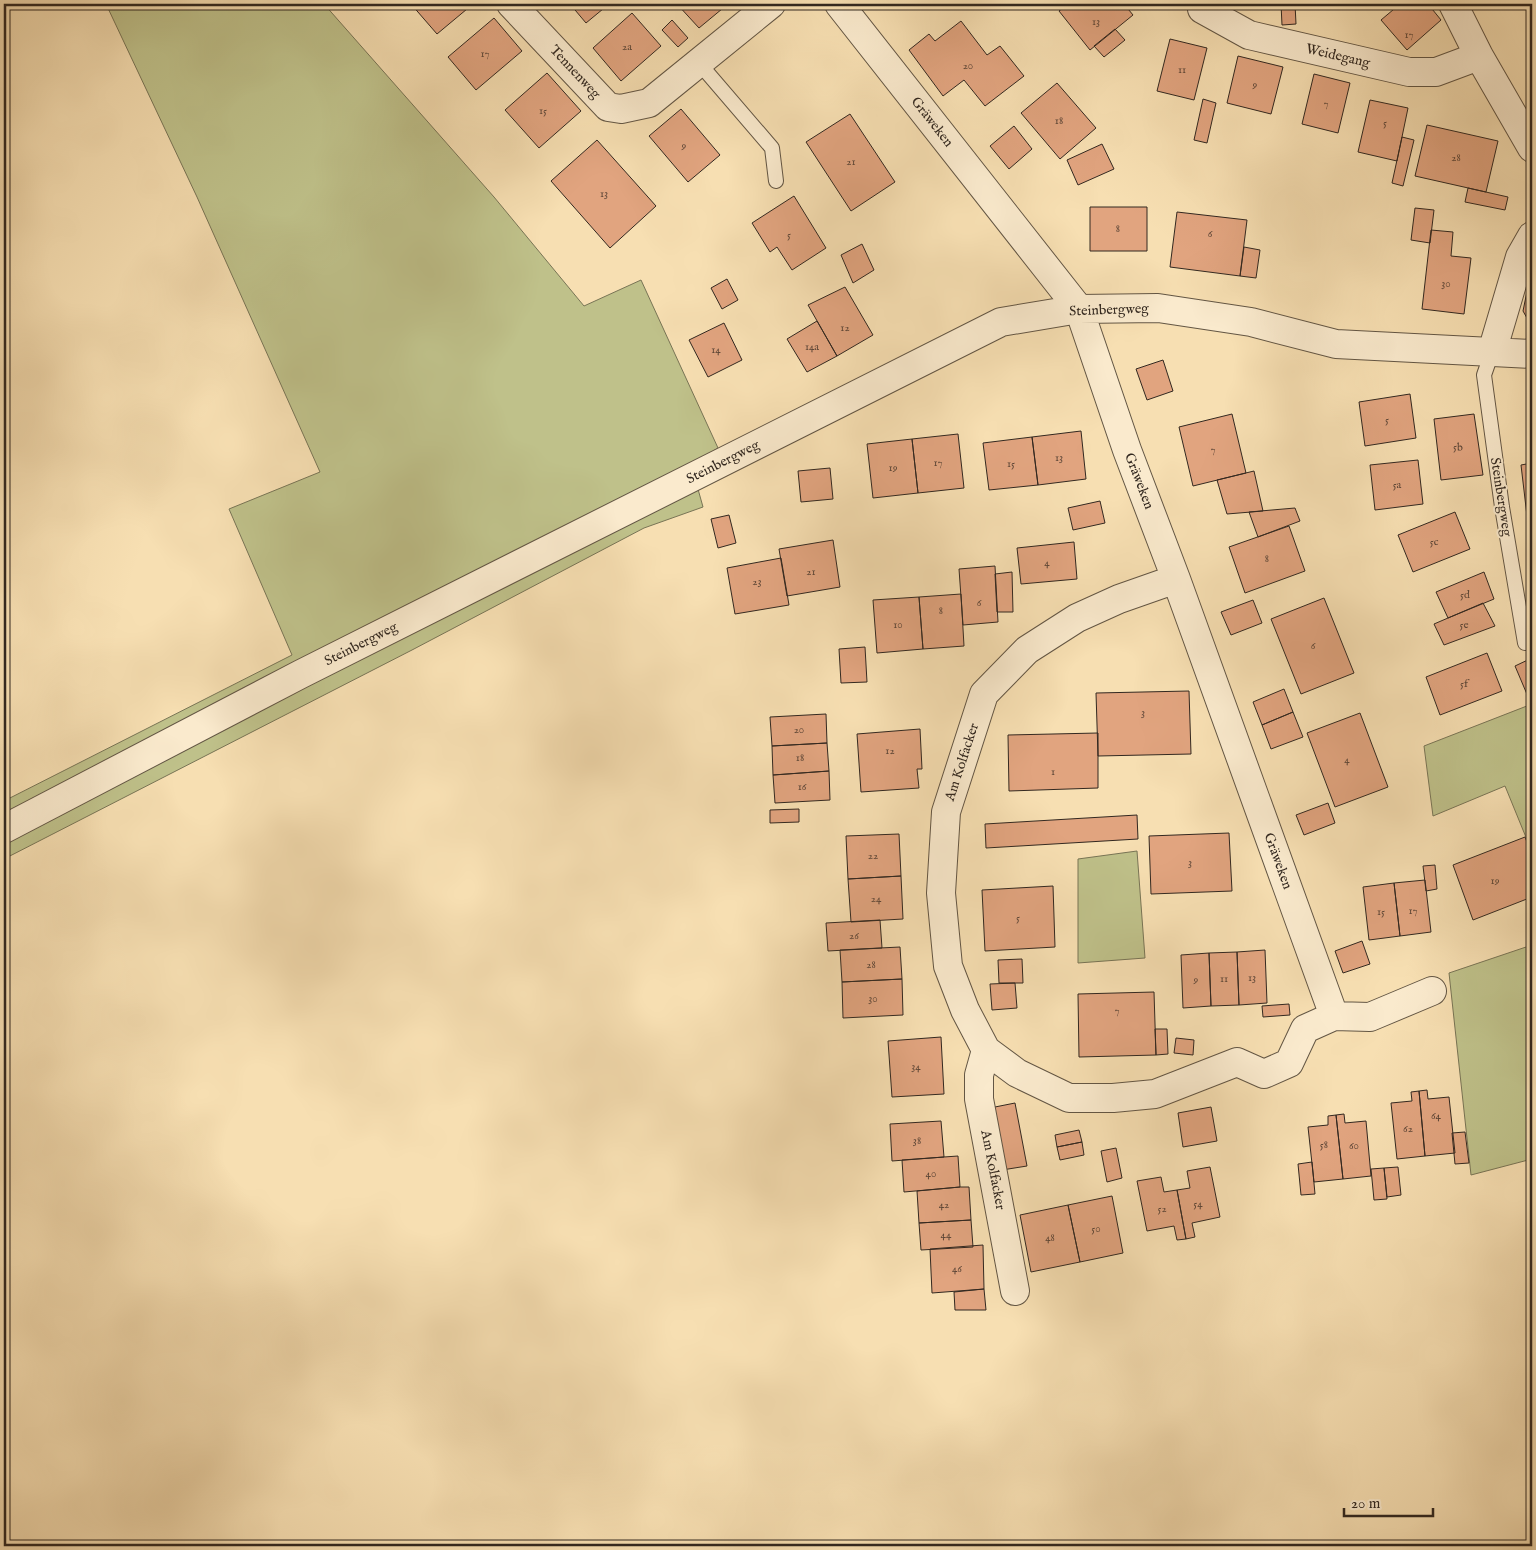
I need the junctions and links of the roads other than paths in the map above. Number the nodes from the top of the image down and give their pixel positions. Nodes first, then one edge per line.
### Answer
1 (511, 4) edge
2 (771, 4) edge
3 (839, 4) edge
4 (1453, 4) edge
5 (1202, 9) dead end
6 (1479, 56) junction
7 (699, 63) junction
8 (1532, 148) edge
9 (776, 181) dead end
10 (1532, 236) edge
11 (1079, 309) junction
12 (1492, 352) junction
13 (1532, 354) edge
14 (1176, 580) junction
15 (1525, 643) dead end
16 (4, 829) edge
17 (1432, 991) dead end
18 (1334, 1016) junction
19 (986, 1050) junction
20 (1015, 1291) dead end

1 - 7 street, Tennenweg
2 - 7 street, Tennenweg
3 - 11 street, Gräweken
4 - 6 street
5 - 6 street, Weidegang
6 - 8 street
7 - 9 lane
10 - 12 street
11 - 12 street, Steinbergweg
11 - 14 street, Gräweken
11 - 16 street, Steinbergweg
12 - 13 street, Steinbergweg
12 - 15 lane, Steinbergweg
14 - 18 street, Gräweken
14 - 19 street, Am Kolfacker
17 - 18 street, Am Kolfacker
18 - 19 street, Am Kolfacker
19 - 20 street, Am Kolfacker

